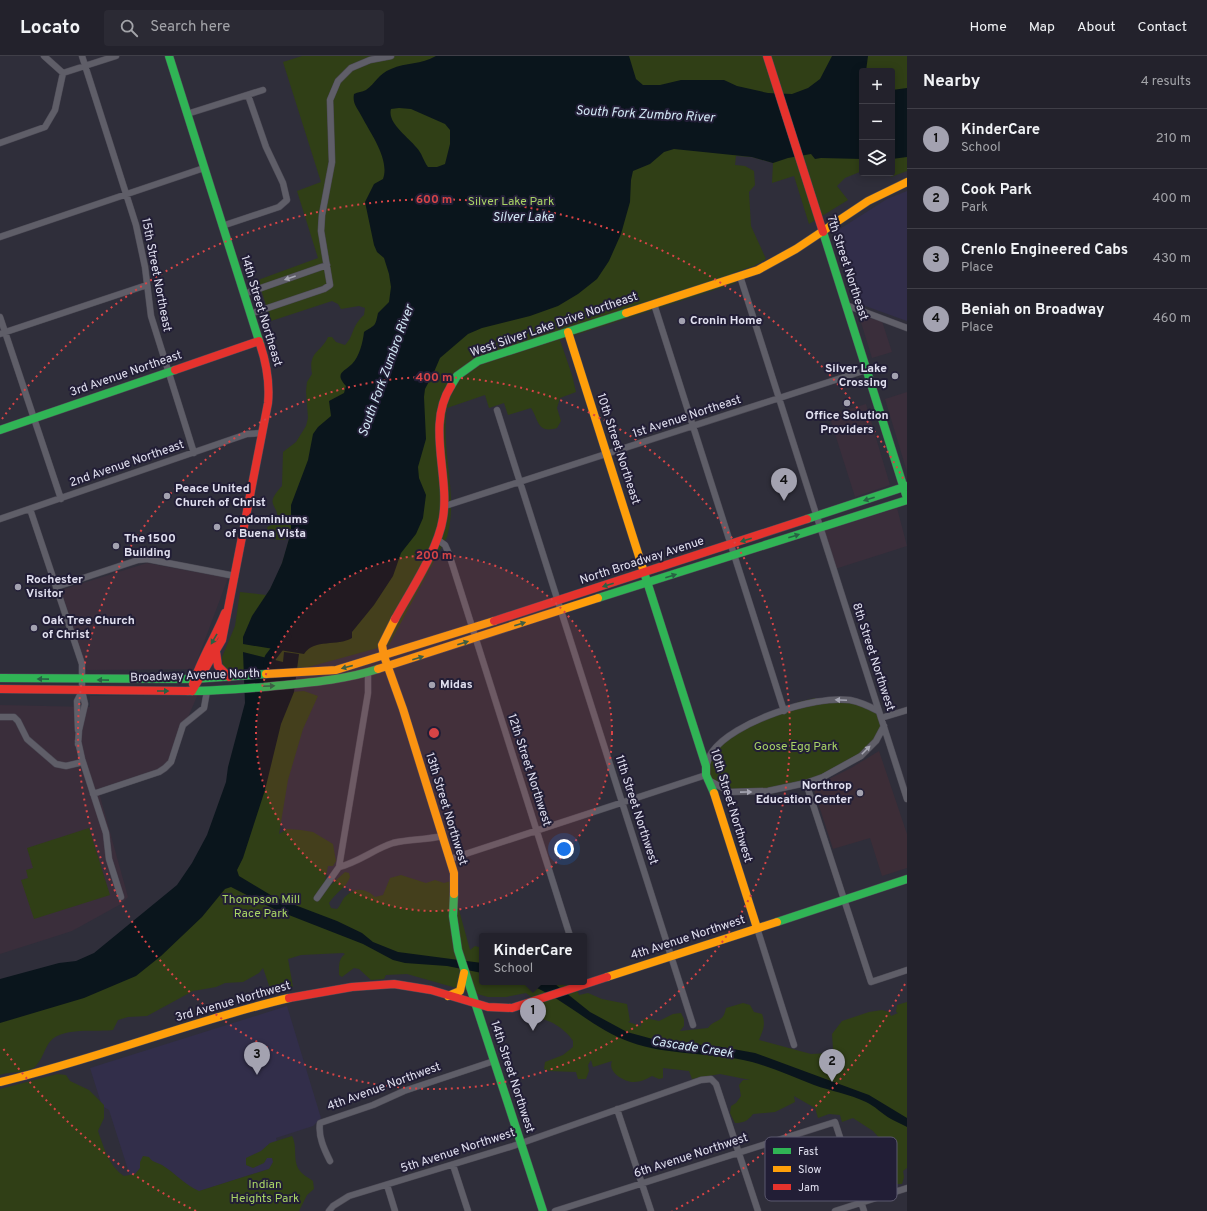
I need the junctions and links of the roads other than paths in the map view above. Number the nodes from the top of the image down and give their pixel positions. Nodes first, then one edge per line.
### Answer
1 (44, 56) edge
2 (82, 56) edge
3 (116, 56) edge
4 (169, 56) edge
5 (391, 56) edge
6 (767, 56) edge
7 (85, 66) junction
8 (63, 73) junction
9 (263, 90) dead end
10 (248, 95) junction
11 (187, 114) junction
12 (0, 144) edge
13 (204, 168) junction
14 (907, 182) edge
15 (126, 194) junction
16 (222, 226) junction
17 (822, 230) junction
18 (0, 237) edge
19 (327, 265) junction
20 (740, 276) junction
21 (147, 285) junction
22 (244, 294) junction
23 (654, 304) junction
24 (846, 305) junction
25 (250, 314) junction
26 (0, 317) edge
27 (907, 328) edge
28 (568, 332) junction
29 (2, 333) edge
30 (259, 341) junction
31 (866, 370) junction
32 (168, 372) junction
33 (779, 398) junction
34 (497, 410) dead end
35 (34, 418) junction
36 (693, 426) junction
37 (0, 430) edge
38 (262, 433) junction
39 (194, 453) junction
40 (607, 454) junction
41 (520, 482) junction
42 (905, 487) edge
43 (61, 499) junction
44 (907, 499) edge
45 (445, 506) junction
46 (30, 509) junction
47 (0, 519) edge
48 (819, 522) junction
49 (438, 540) junction
50 (731, 545) junction
51 (734, 555) junction
52 (645, 573) junction
53 (235, 576) junction
54 (648, 583) junction
55 (56, 588) junction
56 (559, 601) junction
57 (229, 603) junction
58 (562, 611) junction
59 (474, 633) junction
60 (216, 652) junction
61 (384, 656) junction
62 (388, 667) junction
63 (368, 673) junction
64 (231, 677) junction
65 (0, 678) edge
66 (197, 678) junction
67 (82, 679) junction
68 (0, 689) edge
69 (82, 691) junction
70 (192, 691) junction
71 (207, 691) junction
72 (907, 710) edge
73 (784, 711) junction
74 (878, 711) junction
75 (0, 717) edge
76 (881, 718) junction
77 (884, 726) junction
78 (78, 744) junction
79 (83, 762) junction
80 (706, 766) junction
81 (708, 778) junction
82 (806, 783) junction
83 (94, 794) junction
84 (907, 799) edge
85 (622, 803) junction
86 (537, 830) junction
87 (442, 836) junction
88 (450, 859) junction
89 (339, 866) junction
90 (907, 879) edge
91 (121, 897) dead end
92 (317, 898) dead end
93 (844, 899) junction
94 (757, 928) junction
95 (569, 933) edge
96 (458, 950) joint
97 (671, 956) junction
98 (464, 968) junction
99 (907, 970) edge
100 (587, 983) edge
101 (582, 985) edge
102 (447, 996) junction
103 (476, 1005) junction
104 (693, 1025) dead end
105 (794, 1045) dead end
106 (494, 1061) junction
107 (0, 1082) edge
108 (617, 1109) junction
109 (786, 1137) edge
110 (839, 1137) edge
111 (521, 1143) junction
112 (765, 1144) edge
113 (739, 1152) junction
114 (330, 1161) dead end
115 (453, 1165) junction
116 (642, 1183) junction
117 (387, 1185) junction
118 (907, 1188) edge
119 (897, 1191) edge
120 (867, 1201) edge
121 (861, 1203) junction
122 (329, 1211) edge
123 (395, 1211) edge
124 (468, 1211) edge
125 (543, 1211) edge
126 (555, 1211) edge
127 (651, 1211) edge
128 (758, 1211) edge
129 (835, 1211) edge
130 (864, 1211) edge

1 - 8 street
2 - 7 street, 15th Street Northeast
3 - 7 street
4 - 11 main road, 14th Street Northeast
5 - 19 street
6 - 17 main road, 7th Street Northeast
7 - 8 street
7 - 15 street, 15th Street Northeast
8 - 12 street
9 - 10 street
10 - 11 street
10 - 16 street
11 - 13 main road, 14th Street Northeast
13 - 15 street
13 - 16 main road, 14th Street Northeast
14 - 17 main road, West Silver Lake Drive Northeast
15 - 18 street
15 - 21 street, 15th Street Northeast
16 - 22 main road, 14th Street Northeast
17 - 20 main road, West Silver Lake Drive Northeast
17 - 24 main road, 7th Street Northeast
19 -> 22 street
19 - 25 street
20 - 23 main road, West Silver Lake Drive Northeast
20 - 33 street, 8th Street Northwest
21 - 29 street
21 - 32 street, 15th Street Northeast
22 - 25 main road, 14th Street Northeast
23 - 28 main road, West Silver Lake Drive Northeast
23 - 36 street
24 - 27 street
24 - 31 main road, 7th Street Northeast
25 - 30 main road, 14th Street Northeast
26 - 29 street
28 - 40 main road, 10th Street Northeast
28 - 45 main road, West Silver Lake Drive Northeast
29 - 35 street
30 - 32 main road, 3rd Avenue Northeast
30 - 38 main road, 14th Street Northeast
31 - 33 street, 1st Avenue Northeast
31 - 42 main road, 7th Street Northeast
32 - 35 main road, 3rd Avenue Northeast
32 - 39 street, 15th Street Northeast
33 - 36 street, 1st Avenue Northeast
33 - 48 street, 8th Street Northwest
34 - 41 street, 11th Street Northwest
35 - 37 main road, 3rd Avenue Northeast
35 - 43 street
36 - 40 street, 1st Avenue Northeast
36 - 50 street
38 - 39 street, 2nd Avenue Northeast
38 - 53 main road, 14th Street Northeast
39 - 43 street, 2nd Avenue Northeast
40 - 41 street, 1st Avenue Northeast
40 - 52 main road, 10th Street Northeast
41 - 45 street, 1st Avenue Northeast
41 - 56 street, 11th Street Northwest
42 - 44 main road, 7th Street Northeast
42 -> 48 main road, North Broadway Avenue
43 - 46 street, 2nd Avenue Northeast
44 - 48 main road, North Broadway Avenue
45 - 49 main road, West Silver Lake Drive Northeast
46 - 47 street, 2nd Avenue Northeast
46 - 55 street
48 -> 50 main road, North Broadway Avenue
51 -> 48 main road, North Broadway Avenue
48 - 74 street, 8th Street Northwest
49 - 59 street, 12th Street Northwest
49 - 61 main road, West Silver Lake Drive Northeast
50 - 51 street
50 - 52 main road, North Broadway Avenue
54 -> 51 main road, North Broadway Avenue
51 - 73 street
52 - 54 main road, 10th Street Northwest
52 -> 56 main road, North Broadway Avenue
53 - 55 street
53 - 57 main road, 14th Street Northeast
54 - 58 main road, North Broadway Avenue
54 - 80 main road, 10th Street Northwest
55 - 67 street
56 - 58 street, 11th Street Northwest
56 - 59 main road, North Broadway Avenue
57 - 60 main road, 14th Street Northeast
57 -> 66 main road, 14th Street Northeast
59 -> 58 main road, North Broadway Avenue
58 - 85 street, 11th Street Northwest
59 - 61 main road, North Broadway Avenue
62 -> 59 main road, North Broadway Avenue
59 - 86 street, 12th Street Northwest
60 - 64 main road
60 - 66 main road, 14th Street Northeast
61 - 62 main road, 13th Street Northwest
61 -> 64 main road, Broadway Avenue North
62 - 63 main road, Broadway Avenue North
62 - 87 main road, 13th Street Northwest
71 -> 63 main road, Broadway Avenue North
63 - 89 street
64 - 66 main road, Broadway Avenue North
67 -> 65 main road, Broadway Avenue North
66 -> 67 main road, Broadway Avenue North
66 - 70 main road, 14th Street Northeast
67 - 69 street
68 - 69 main road, Broadway Avenue North
69 -> 70 main road, Broadway Avenue North
69 - 78 street
69 - 78 street
70 - 71 main road, Broadway Avenue North
71 - 83 street
72 - 76 street
74 -> 73 street
73 - 80 street
74 - 76 street, 8th Street Northwest
75 - 79 street
76 - 77 street, 8th Street Northwest
82 -> 77 street
77 - 84 street, 8th Street Northwest
78 - 79 street
79 - 83 street
80 - 81 main road, 10th Street Northwest
81 -> 82 street
81 - 85 street
81 - 94 main road, 10th Street Northwest
82 - 93 street
83 - 91 street
85 - 86 street
85 - 97 street, 11th Street Northwest
86 - 88 street
86 - 95 street, 12th Street Northwest
87 - 88 main road, 13th Street Northwest
87 - 89 street
88 - 96 main road, 13th Street Northwest
89 - 92 street
90 - 93 main road, 4th Avenue Northwest
93 - 94 main road, 4th Avenue Northwest
93 - 99 street
94 - 97 main road, 4th Avenue Northwest
94 - 105 street, 10th Street Northwest
96 - 98 main road, 14th Street Northwest
97 - 100 main road, 4th Avenue Northwest
97 - 104 street, 11th Street Northwest
98 - 102 main road
98 - 103 main road, 14th Street Northwest
101 - 103 main road, 4th Avenue Northwest
102 - 103 main road, 3rd Avenue Northwest
102 - 107 main road, 3rd Avenue Northwest
103 - 106 main road, 14th Street Northwest
106 - 111 main road, 14th Street Northwest
106 - 114 street, 4th Avenue Northwest
108 - 111 street, 5th Avenue Northwest
108 - 113 street, 5th Avenue Northwest
108 - 116 street
109 - 110 street, 6th Avenue Northwest
111 - 115 street, 5th Avenue Northwest
111 - 125 main road, 14th Street Northwest
112 - 113 street, 6th Avenue Northwest
113 - 116 street, 6th Avenue Northwest
113 - 128 street
115 - 117 street, 5th Avenue Northwest
115 - 124 street
116 - 126 street, 6th Avenue Northwest
116 - 127 street
117 - 122 street, 5th Avenue Northwest
117 - 123 street
118 - 119 street
120 - 121 street
121 - 129 street
121 - 130 street

